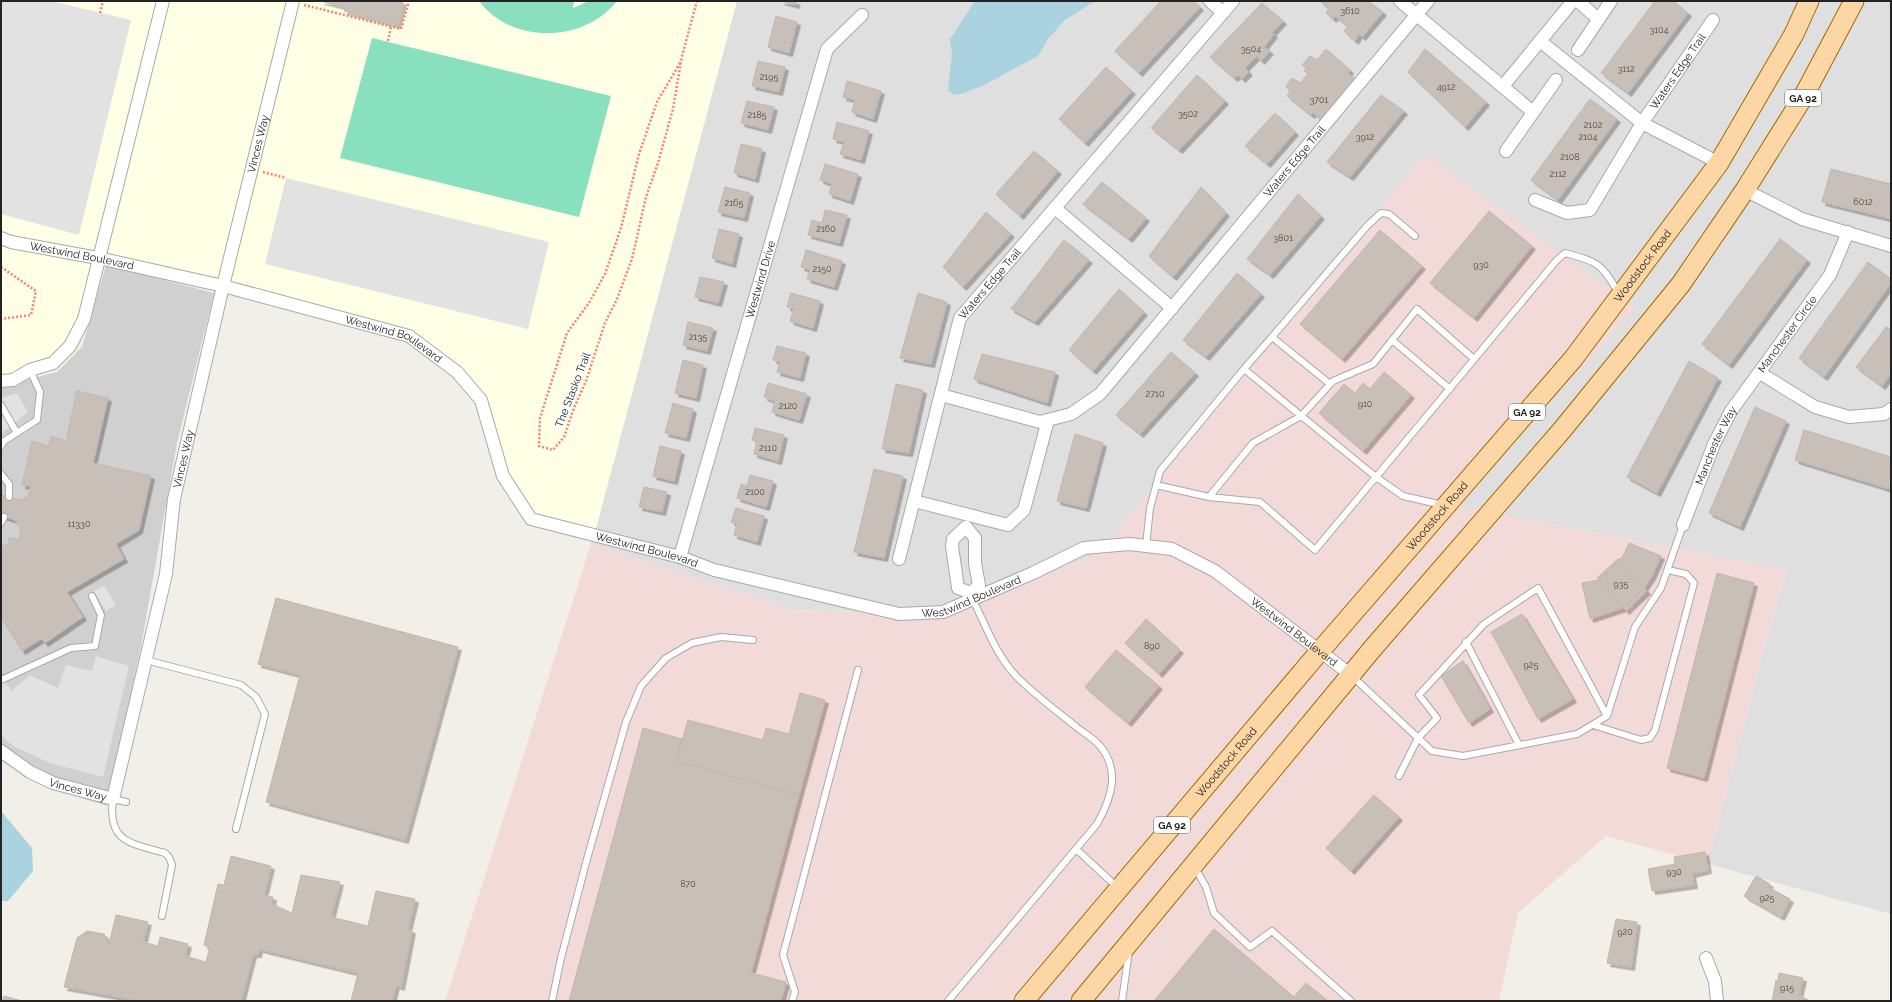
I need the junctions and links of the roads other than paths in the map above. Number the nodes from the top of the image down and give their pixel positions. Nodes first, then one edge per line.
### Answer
1 (163, 1) edge
2 (293, 1) edge
3 (1210, 1) edge
4 (1233, 1) edge
5 (1400, 1) edge
6 (1428, 1) edge
7 (1573, 1) edge
8 (1578, 1) edge
9 (1611, 1) edge
10 (1809, 1) edge
11 (1854, 1) edge
12 (1223, 13) junction
13 (862, 15) dead end
14 (1416, 15) junction
15 (1598, 19) junction
16 (1713, 20) dead end
17 (1540, 41) junction
18 (1578, 50) dead end
19 (1556, 80) dead end
20 (1503, 86) junction
21 (1534, 112) junction
22 (1642, 123) junction
23 (1506, 151) dead end
24 (1719, 163) junction
25 (1745, 190) junction
26 (1534, 200) dead end
27 (1055, 208) junction
28 (1848, 232) junction
29 (1415, 236) dead end
30 (1, 238) edge
31 (1891, 246) edge
32 (99, 258) junction
33 (223, 286) junction
34 (1620, 295) junction
35 (1172, 308) junction
36 (1272, 337) junction
37 (1392, 340) junction
38 (1474, 359) junction
39 (30, 370) junction
40 (1244, 370) junction
41 (1760, 373) junction
42 (1, 381) edge
43 (1330, 384) junction
44 (1450, 388) junction
45 (941, 395) junction
46 (1, 405) edge
47 (1891, 409) edge
48 (1301, 416) junction
49 (1048, 420) junction
50 (17, 433) junction
51 (1, 446) edge
52 (1, 474) edge
53 (1376, 477) junction
54 (1156, 485) junction
55 (9, 497) dead end
56 (1209, 497) junction
57 (914, 501) junction
58 (1446, 506) junction
59 (968, 515) junction
60 (1683, 526) joint
61 (966, 527) junction
62 (1146, 546) junction
63 (680, 557) junction
64 (899, 559) dead end
65 (975, 563) junction
66 (954, 566) junction
67 (1668, 570) junction
68 (92, 596) dead end
69 (972, 596) junction
70 (753, 640) dead end
71 (1466, 642) junction
72 (1320, 651) junction
73 (146, 660) junction
74 (858, 670) dead end
75 (1351, 675) junction
76 (1, 680) edge
77 (1607, 716) junction
78 (1593, 725) junction
79 (1418, 738) junction
80 (1519, 745) junction
81 (1, 751) edge
82 (1399, 776) dead end
83 (113, 799) junction
84 (126, 802) dead end
85 (236, 829) dead end
86 (1076, 849) junction
87 (1193, 865) junction
88 (1118, 888) junction
89 (162, 916) dead end
90 (1131, 940) junction
91 (1706, 958) dead end
92 (552, 1001) edge
93 (792, 1001) edge
94 (948, 1001) edge
95 (1024, 1001) edge
96 (1081, 1001) edge
97 (1122, 1001) edge
98 (1351, 1001) edge
99 (1717, 1001) edge

1 - 32 street
2 - 33 street, Vinces Way
3 - 12 street
4 - 12 street, Waters Edge Trail
5 - 14 street
6 - 14 street, Waters Edge Trail
7 - 17 street
8 - 15 street
9 - 15 street
10 - 24 main road, Woodstock Road / GA 92
11 - 25 main road, GA 92
12 - 27 street, Waters Edge Trail
13 - 63 street, Westwind Drive
14 - 20 street
14 - 35 street, Waters Edge Trail
15 - 18 street
16 - 22 street, Waters Edge Trail
17 - 20 street
17 - 22 street
19 - 21 street
20 - 21 street
21 - 23 street
22 - 24 street
22 - 26 street, Waters Edge Trail
24 - 34 main road, Woodstock Road / GA 92
25 - 28 street
25 - 75 main road, GA 92
27 - 35 street
27 - 45 street, Waters Edge Trail
28 - 31 street
28 - 41 street, Manchester Circle
29 - 36 lane
30 - 32 street, Westwind Boulevard
32 - 33 street, Westwind Boulevard
32 - 39 street
33 - 63 street, Westwind Boulevard
33 - 73 street, Vinces Way
34 - 38 lane
34 - 58 main road, Woodstock Road / GA 92
35 - 49 street, Waters Edge Trail
36 - 40 lane
36 - 43 lane
37 - 38 lane
37 - 43 lane
37 - 44 lane
38 - 44 lane
39 - 42 street
39 - 50 lane
40 - 48 lane
40 - 54 lane
41 - 47 street, Manchester Circle
41 - 60 street, Manchester Way
43 - 48 lane
44 - 53 lane
45 - 49 street, Waters Edge Trail
45 - 57 street, Waters Edge Trail
46 - 50 lane
48 - 53 lane
48 - 56 lane
49 - 59 street
50 - 51 lane
52 - 55 lane
53 - 56 lane
53 - 58 lane
54 - 56 lane
54 - 62 lane
57 - 59 street
57 - 64 street, Waters Edge Trail
58 - 72 main road, Woodstock Road / GA 92
59 - 61 street
60 - 67 lane
61 - 65 street
61 - 66 street
62 - 69 street, Westwind Boulevard
62 - 72 street, Westwind Boulevard
63 - 69 street, Westwind Boulevard
65 - 66 street
65 - 69 street
66 - 69 street
67 - 77 lane
67 - 78 lane
68 - 76 lane
69 - 86 lane
70 - 92 lane
71 - 77 lane
71 - 79 lane
71 - 80 lane
72 - 75 street, Westwind Boulevard
72 - 88 main road, Woodstock Road / GA 92
73 - 83 street, Vinces Way
73 - 85 lane
74 - 93 lane
75 - 79 lane
75 - 87 main road, GA 92
77 - 78 lane
78 - 80 lane
79 - 80 lane
79 - 82 lane
81 - 83 street, Vinces Way
83 - 84 lane
83 - 89 lane
86 - 88 lane
86 - 94 lane
87 - 90 main road, GA 92
87 - 98 lane
88 - 95 main road, Woodstock Road / GA 92
90 - 96 main road, GA 92
90 - 97 lane
91 - 99 street

